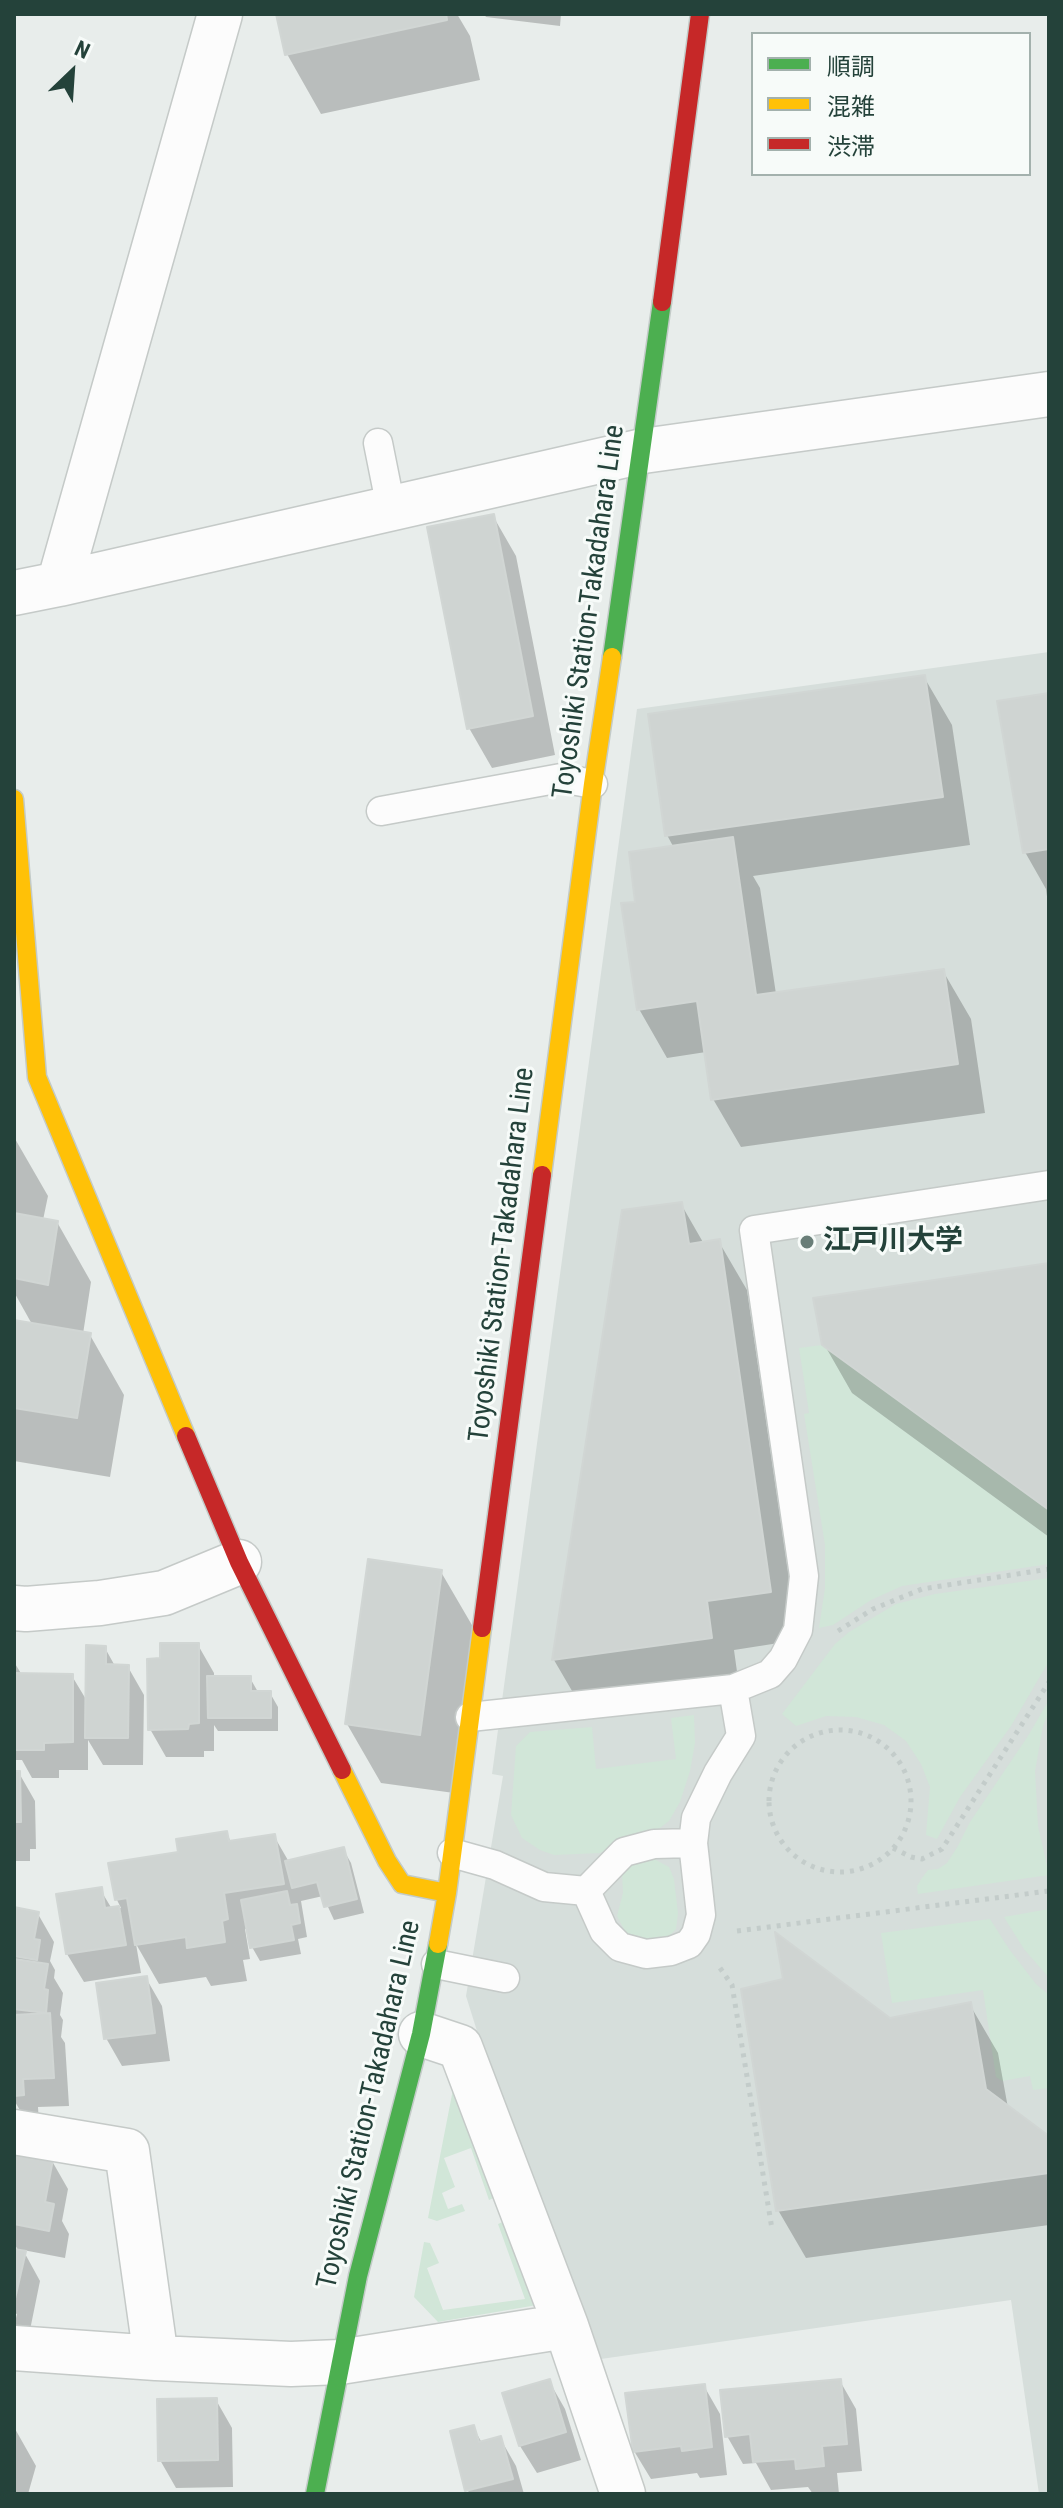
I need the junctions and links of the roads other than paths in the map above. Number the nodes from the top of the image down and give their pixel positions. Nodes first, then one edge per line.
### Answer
1 (220, 14) edge
2 (700, 14) edge
3 (1049, 394) edge
4 (378, 443) dead end
5 (643, 451) junction
6 (391, 508) junction
7 (59, 584) junction
8 (14, 593) edge
9 (593, 784) junction
10 (14, 799) edge
11 (381, 811) dead end
12 (26, 1079) edge
13 (1049, 1185) edge
14 (239, 1562) junction
15 (14, 1608) edge
16 (733, 1689) junction
17 (470, 1717) junction
18 (693, 1843) junction
19 (452, 1853) junction
20 (586, 1891) junction
21 (447, 1893) junction
22 (436, 1964) junction
23 (505, 1978) dead end
24 (421, 2034) junction
25 (14, 2132) edge
26 (566, 2326) junction
27 (14, 2348) edge
28 (156, 2358) junction
29 (340, 2362) junction
30 (315, 2494) edge
31 (623, 2494) edge

1 - 7 street
2 - 5 main road, Toyoshiki Station-Takadahara Line
3 - 5 street
4 - 6 lane
5 - 6 street
5 - 9 main road, Toyoshiki Station-Takadahara Line
6 - 7 street
7 - 8 street
9 - 11 lane
9 - 17 main road, Toyoshiki Station-Takadahara Line
10 - 12 main road
12 - 14 main road
13 - 16 lane
14 - 15 street
14 - 21 main road
16 - 17 lane
16 - 18 lane
17 - 19 main road, Toyoshiki Station-Takadahara Line
18 - 20 lane
18 - 20 lane
19 - 20 lane
19 - 21 main road, Toyoshiki Station-Takadahara Line
21 - 22 main road, Toyoshiki Station-Takadahara Line
22 - 23 lane
22 - 24 main road, Toyoshiki Station-Takadahara Line
24 - 26 street
24 - 29 main road, Toyoshiki Station-Takadahara Line
25 - 28 street
26 - 29 street
26 - 31 street
27 - 28 street
28 - 29 street
29 - 30 main road, Toyoshiki Station-Takadahara Line

